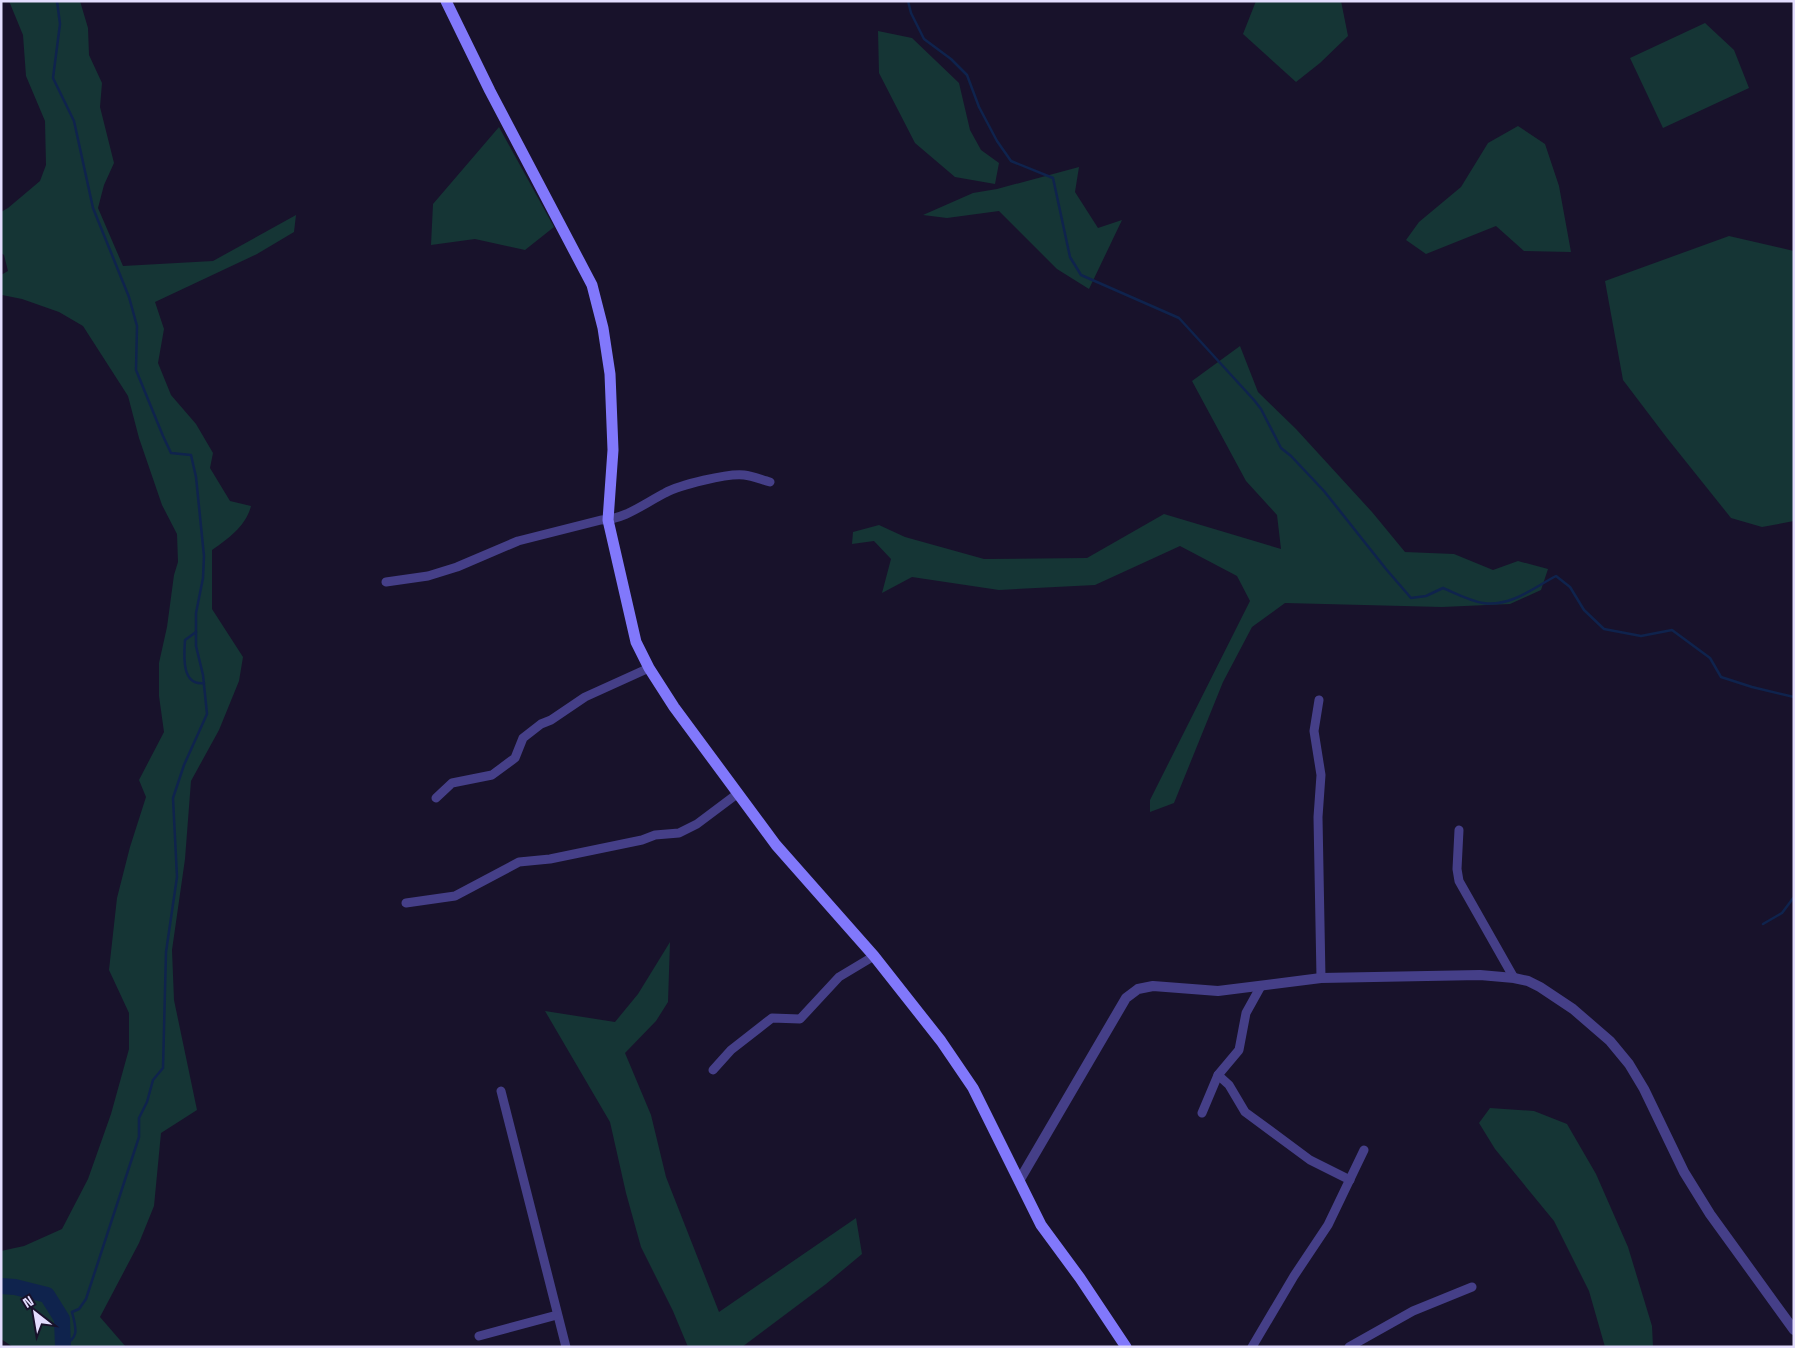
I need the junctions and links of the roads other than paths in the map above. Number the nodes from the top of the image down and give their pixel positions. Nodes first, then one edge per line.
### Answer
1 (446, 1) edge
2 (770, 482) dead end
3 (608, 520) junction
4 (386, 582) dead end
5 (649, 668) junction
6 (1319, 700) dead end
7 (737, 794) junction
8 (436, 798) dead end
9 (1459, 830) dead end
10 (406, 903) dead end
11 (874, 956) junction
12 (1321, 978) junction
13 (1514, 978) junction
14 (1261, 986) junction
15 (713, 1070) dead end
16 (1218, 1075) junction
17 (501, 1091) dead end
18 (1202, 1113) dead end
19 (1364, 1150) dead end
20 (1350, 1180) junction
21 (1020, 1181) junction
22 (1472, 1287) dead end
23 (557, 1315) junction
24 (1794, 1330) edge
25 (479, 1336) dead end
26 (566, 1347) edge
27 (1126, 1347) edge
28 (1252, 1347) edge
29 (1349, 1347) edge

1 - 3 main road
2 - 3 street
3 - 4 street
3 - 5 main road
5 - 7 main road
5 - 8 street
6 - 12 street
7 - 10 street
7 - 11 main road
9 - 13 street
11 - 15 street
11 - 21 main road
12 - 13 street
12 - 14 street
13 - 24 street
14 - 16 street
14 - 21 street
16 - 18 street
16 - 20 street
17 - 23 street
19 - 20 street
20 - 28 street
21 - 27 main road
22 - 29 street
23 - 25 street
23 - 26 street

